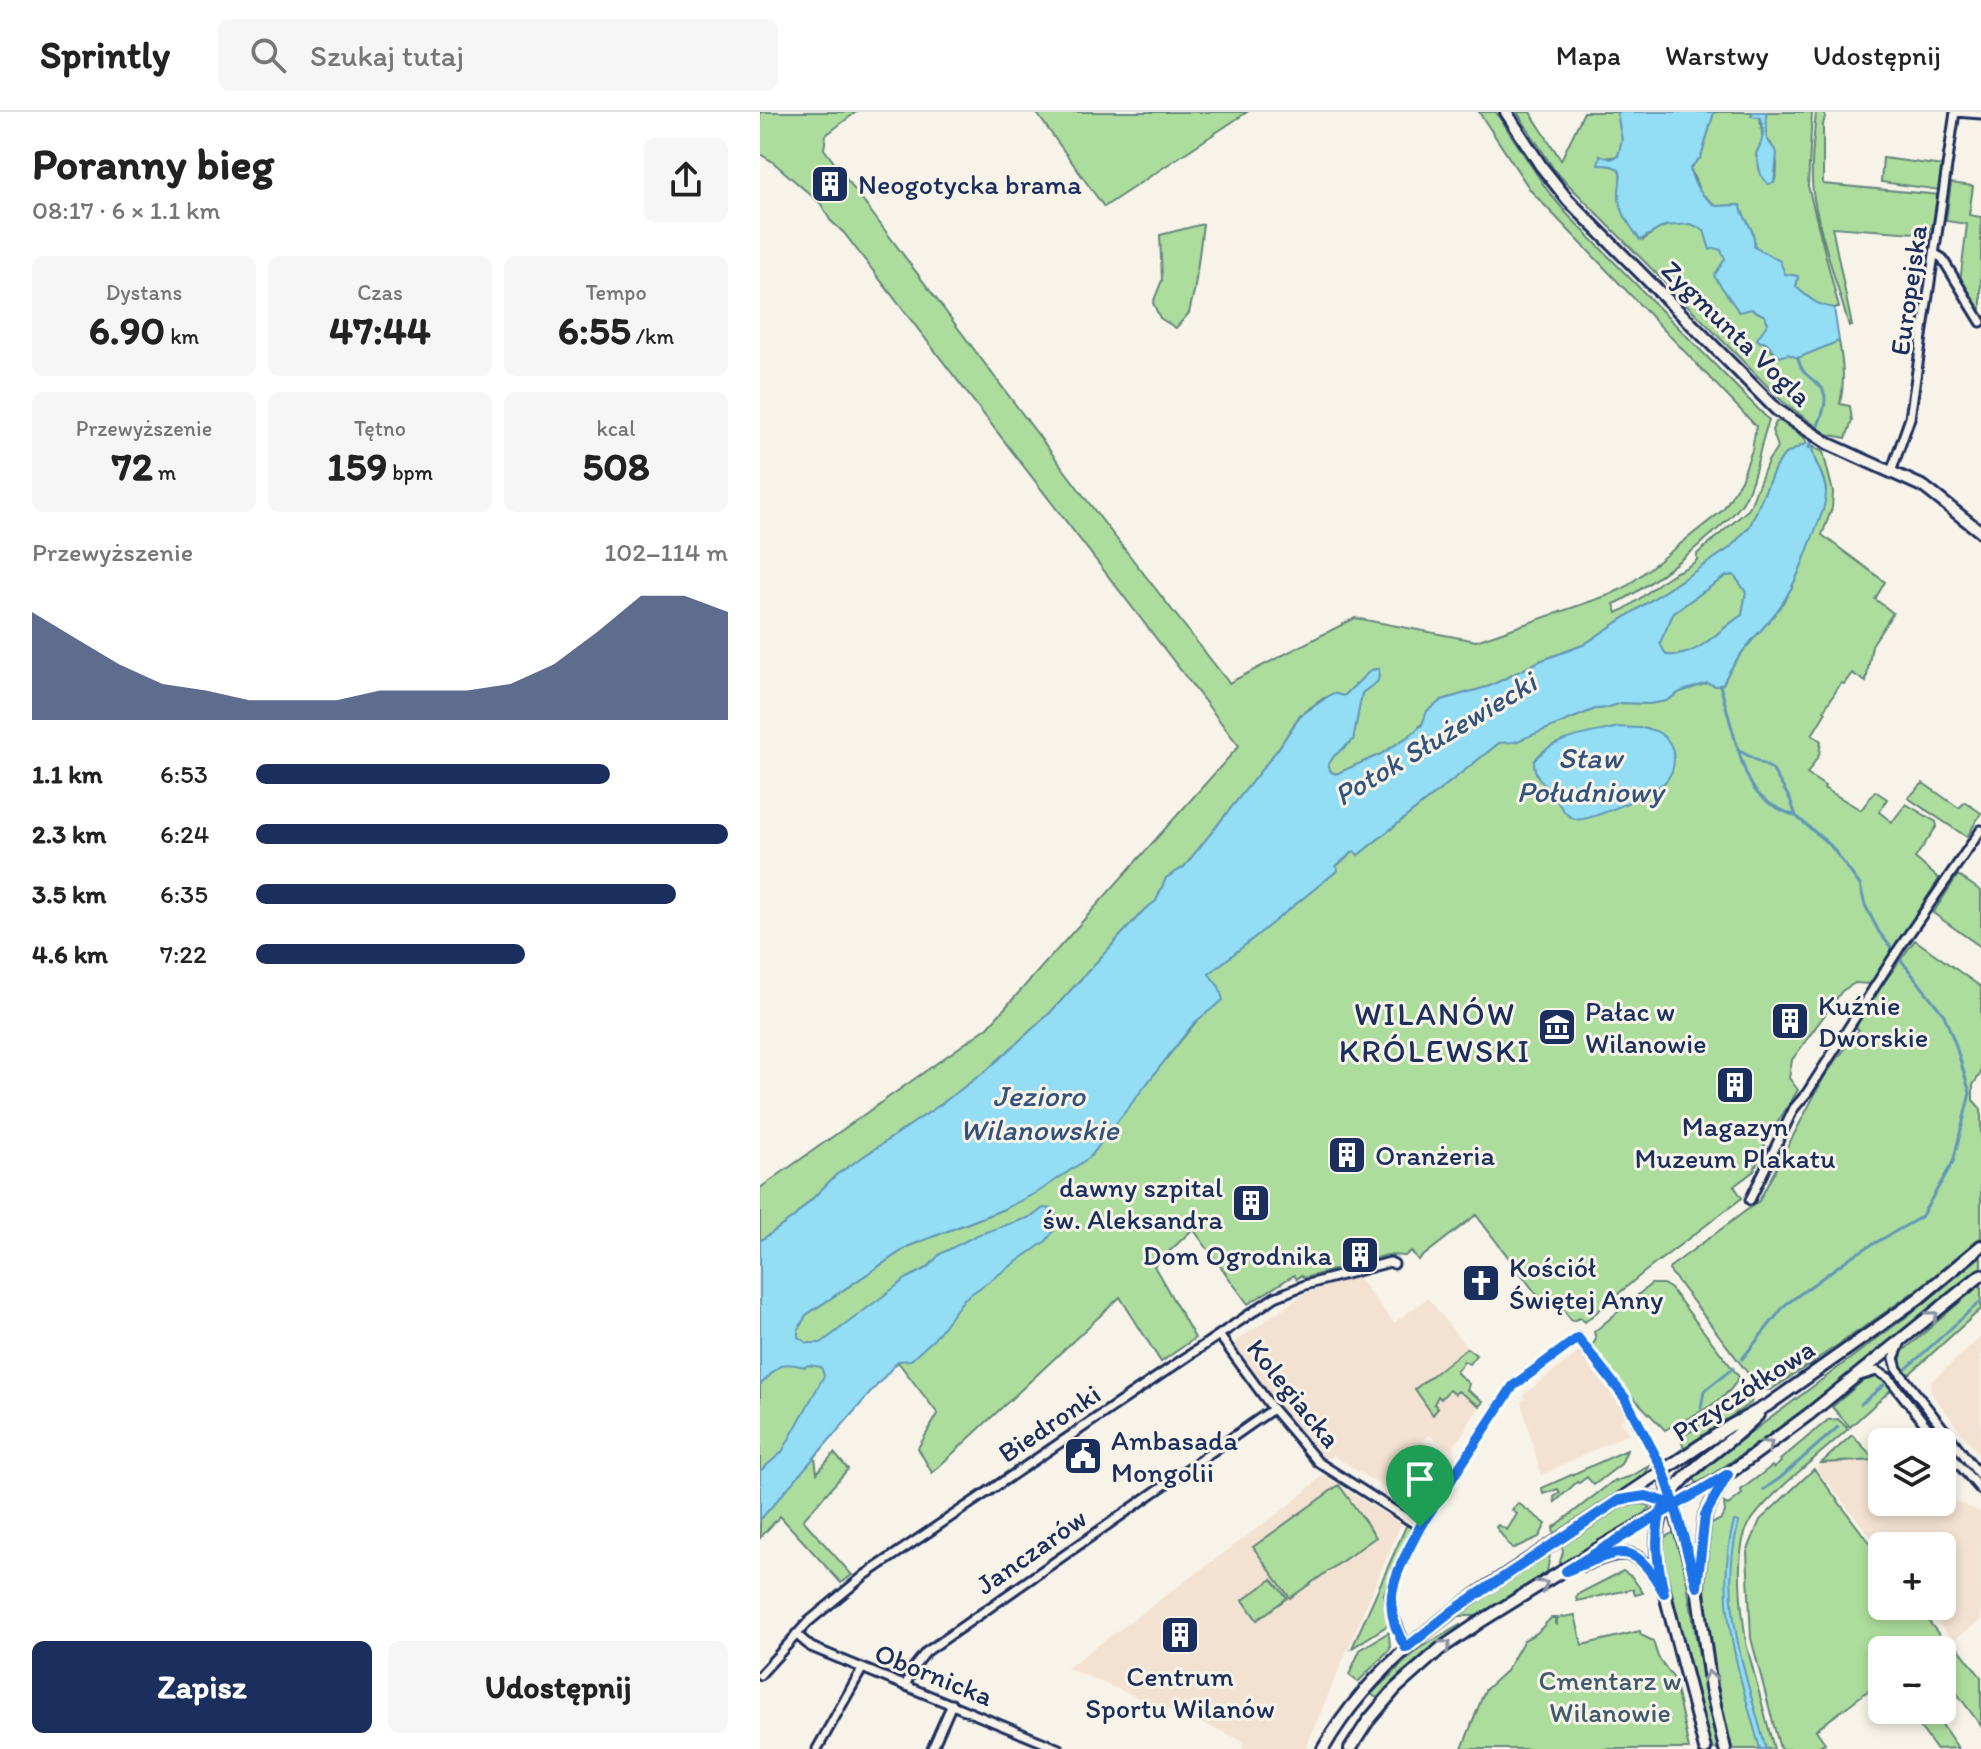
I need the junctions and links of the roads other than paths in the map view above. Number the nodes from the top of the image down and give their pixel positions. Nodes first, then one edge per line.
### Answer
1 (1506, 112) edge
2 (1955, 112) edge
3 (1981, 114) edge
4 (1935, 254) junction
5 (1981, 322) edge
6 (1891, 472) junction
7 (1981, 532) edge
8 (1981, 830) edge
9 (1750, 1200) dead end
10 (1981, 1246) edge
11 (1394, 1264) dead end
12 (1981, 1275) edge
13 (1219, 1335) junction
14 (1903, 1339) junction
15 (1849, 1381) junction
16 (1768, 1405) junction
17 (1273, 1409) junction
18 (1928, 1428) edge
19 (1956, 1461) edge
20 (1663, 1470) junction
21 (1728, 1474) junction
22 (1981, 1477) edge
23 (1981, 1490) edge
24 (1619, 1500) junction
25 (1671, 1500) junction
26 (1660, 1514) junction
27 (1420, 1527) junction
28 (1566, 1571) junction
29 (1697, 1587) junction
30 (1664, 1593) junction
31 (796, 1634) junction
32 (1406, 1648) junction
33 (862, 1669) junction
34 (760, 1675) edge
35 (905, 1686) junction
36 (952, 1704) junction
37 (817, 1749) edge
38 (932, 1749) edge
39 (1059, 1749) edge
40 (1323, 1749) edge
41 (1350, 1749) edge
42 (1705, 1749) edge
43 (1725, 1749) edge

1 - 6 main road, Zygmunta Vogla
2 - 3 street
2 - 4 street, Europejska
4 - 5 street
4 - 6 street, Europejska
6 - 7 main road, Zygmunta Vogla
8 - 9 street
10 - 16 main road, Przyczółkowa
11 - 13 street, Biedronki
14 -> 12 main road, Przyczółkowa
13 - 17 street, Kolegiacka
13 - 31 street, Biedronki
14 - 15 main road, Przyczółkowa
14 - 22 street
15 - 18 street
21 -> 15 main road, Przyczółkowa
16 - 20 main road, Przyczółkowa
16 - 25 main road
17 - 27 street, Kolegiacka
17 - 35 street, Janczarów
19 - 23 street
20 - 24 main road, Przyczółkowa
20 - 25 main road
20 - 27 street
21 - 25 main road, Przyczółkowa
21 - 29 main road
24 - 25 main road
24 - 32 main road, Przyczółkowa
25 - 26 main road, Przyczółkowa
25 - 29 main road
26 - 28 main road, Przyczółkowa
26 - 30 main road
27 - 32 street
28 - 30 main road
41 -> 28 main road, Przyczółkowa
43 -> 29 main road
30 - 42 main road
31 - 33 street, Obornicka
31 - 34 street, Biedronki
32 - 40 main road, Przyczółkowa
33 - 35 street, Obornicka
33 - 37 street
35 - 36 street, Obornicka
36 - 38 street
36 - 39 street, Obornicka

